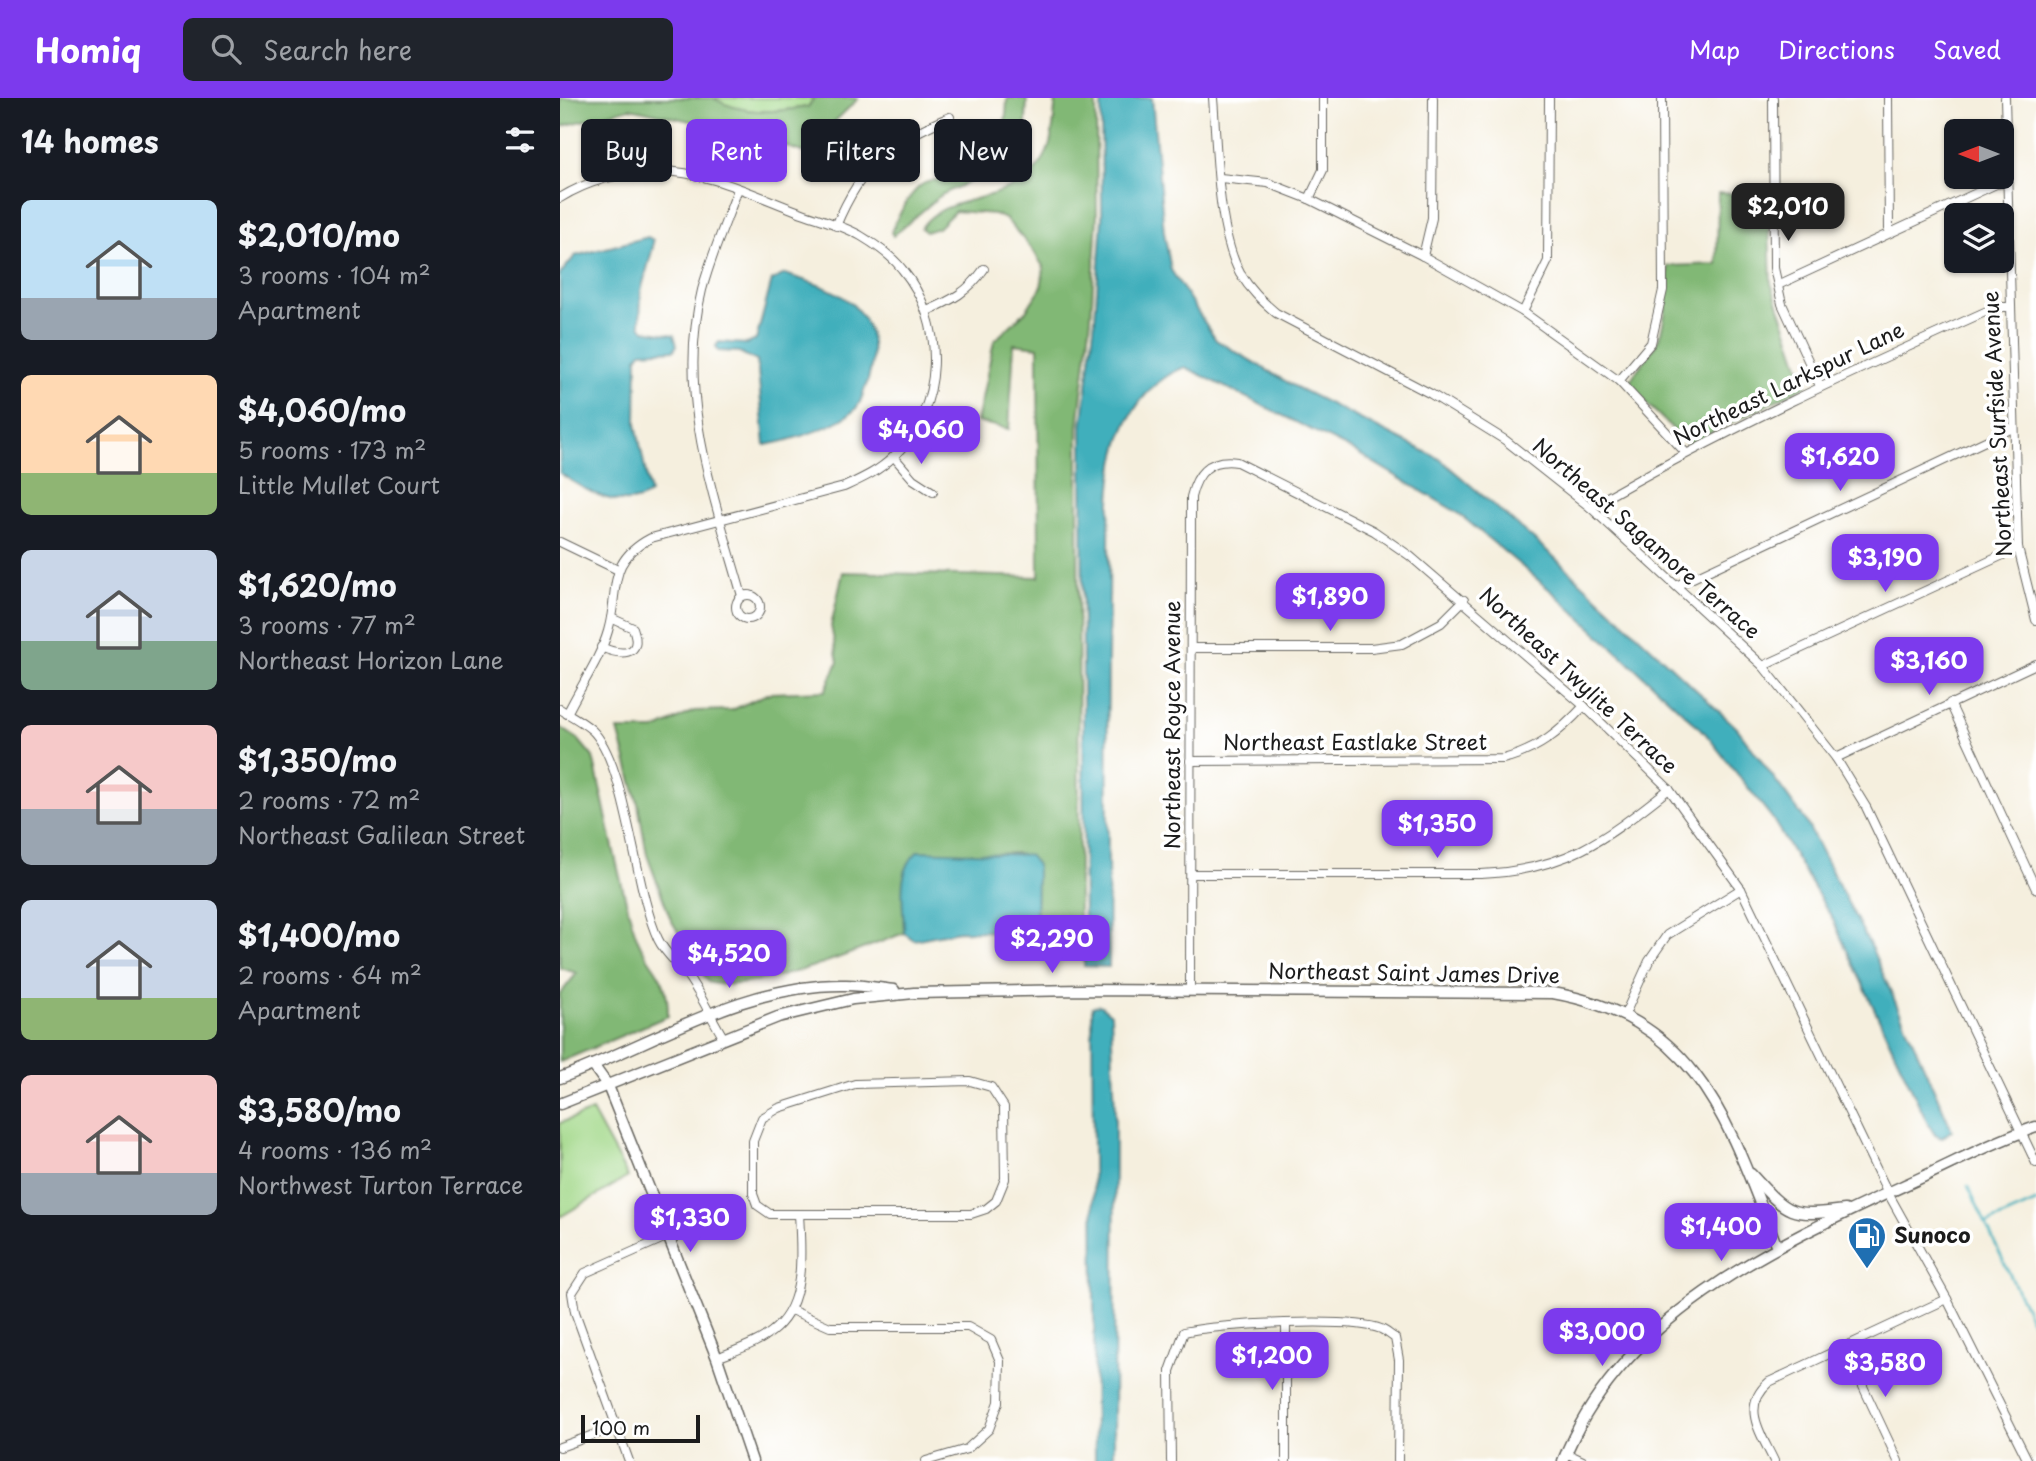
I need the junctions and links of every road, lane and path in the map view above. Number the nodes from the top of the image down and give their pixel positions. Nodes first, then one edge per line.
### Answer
1 (1213, 98) edge
2 (1324, 98) edge
3 (1433, 98) edge
4 (1549, 98) edge
5 (1662, 98) edge
6 (1773, 98) edge
7 (1888, 98) edge
8 (2005, 98) edge
9 (950, 117) dead end
10 (2005, 119) edge
11 (1220, 178) junction
12 (738, 189) junction
13 (1985, 189) edge
14 (2006, 189) edge
15 (560, 198) edge
16 (1309, 199) junction
17 (836, 226) junction
18 (1889, 232) junction
19 (1423, 256) junction
20 (984, 269) dead end
21 (1777, 285) junction
22 (2009, 307) junction
23 (927, 311) junction
24 (1523, 312) junction
25 (1619, 381) junction
26 (1820, 386) junction
27 (2013, 428) junction
28 (1685, 452) junction
29 (894, 457) junction
30 (1210, 465) joint
31 (933, 492) dead end
32 (1590, 507) junction
33 (720, 520) junction
34 (560, 542) edge
35 (2018, 548) junction
36 (618, 570) junction
37 (1678, 585) junction
38 (742, 596) dead end
39 (1464, 600) junction
40 (611, 618) junction
41 (2036, 620) edge
42 (601, 647) junction
43 (1191, 648) junction
44 (2036, 664) edge
45 (1763, 666) junction
46 (1950, 703) junction
47 (1584, 706) junction
48 (564, 712) edge
49 (1836, 758) junction
50 (1191, 761) junction
51 (1669, 789) junction
52 (1191, 874) junction
53 (1741, 889) junction
54 (2036, 889) edge
55 (1190, 991) junction
56 (914, 993) junction
57 (709, 1014) junction
58 (1625, 1014) junction
59 (723, 1037) junction
60 (593, 1065) junction
61 (560, 1078) edge
62 (608, 1086) junction
63 (560, 1104) edge
64 (2036, 1125) edge
65 (2023, 1131) junction
66 (2036, 1163) edge
67 (1747, 1169) junction
68 (1888, 1193) junction
69 (1855, 1209) junction
70 (799, 1214) junction
71 (666, 1237) junction
72 (1777, 1247) junction
73 (1947, 1299) junction
74 (791, 1310) junction
75 (1286, 1324) junction
76 (1846, 1348) junction
77 (717, 1359) junction
78 (618, 1426) junction
79 (560, 1447) edge
80 (1564, 1457) edge
81 (629, 1461) edge
82 (751, 1461) edge
83 (926, 1461) edge
84 (1171, 1461) edge
85 (1286, 1461) edge
86 (1398, 1461) edge
87 (1583, 1461) edge
88 (1774, 1461) edge
89 (1898, 1461) edge
90 (2028, 1461) edge

1 - 11 street, Northeast Sagamore Terrace
2 - 16 street
3 - 19 street
4 - 24 street
5 - 25 street
6 - 21 street
7 - 18 street
8 - 10 street, Northeast Surfside Avenue
9 - 17 street
11 - 16 street
11 - 32 street, Northeast Sagamore Terrace
12 - 15 street
12 - 17 street
12 - 33 street
13 - 18 street
14 - 22 street, Northeast Surfside Avenue
16 - 19 street
17 - 23 street
18 - 21 street
19 - 24 street
20 - 23 street
21 - 26 street
22 - 26 street, Northeast Larkspur Lane
22 - 27 street, Northeast Surfside Avenue
23 - 29 street
24 - 25 street
25 - 28 street
26 - 28 street, Northeast Larkspur Lane
27 - 35 street, Northeast Surfside Avenue
27 - 37 street
28 - 32 street, Northeast Larkspur Lane
29 - 31 street
29 - 33 street
30 - 39 street, Northeast Twylite Terrace
30 - 43 street, Northeast Royce Avenue
32 - 37 street, Northeast Sagamore Terrace
33 - 36 street
33 - 38 street
34 - 36 street
35 - 41 street, Northeast Surfside Avenue
35 - 45 street
36 - 40 street
37 - 45 street, Northeast Sagamore Terrace
39 - 43 street
39 - 47 street, Northeast Twylite Terrace
40 - 42 street
40 - 42 street
42 - 48 street
43 - 50 street, Northeast Royce Avenue
44 - 46 street
45 - 49 street, Northeast Sagamore Terrace
46 - 49 street
46 - 54 street
47 - 50 street, Northeast Eastlake Street
47 - 51 street, Northeast Twylite Terrace
48 - 57 street
49 - 65 street, Northeast Sagamore Terrace
50 - 52 street, Northeast Royce Avenue
51 - 52 street
51 - 53 street, Northeast Twylite Terrace
52 - 55 street, Northeast Royce Avenue
53 - 58 street
53 - 68 street, Northeast Twylite Terrace
55 - 56 main road, Northeast Saint James Drive
55 - 58 main road, Northeast Saint James Drive
56 - 57 main road, Northeast Saint James Drive
56 - 59 main road, Northeast Saint James Drive
57 - 59 street
57 - 60 main road, Northeast Saint James Drive
58 - 67 main road, Northeast Saint James Drive
59 - 62 main road, Northeast Saint James Drive
60 - 61 main road, Northeast Saint James Drive
60 - 62 main road
62 - 63 main road, Northeast Saint James Drive
62 - 71 main road
64 - 65 main road
65 - 66 street, Northeast Sagamore Terrace
65 - 68 main road
67 - 69 main road
67 - 72 main road, Northeast Saint James Drive
68 - 69 main road
68 - 73 street, Northeast Twylite Terrace
69 - 72 main road
70 - 70 street
70 - 74 street
71 - 77 main road
71 - 78 street
72 - 80 main road
73 - 76 street
73 - 90 street, Northeast Twylite Terrace
74 - 77 street
74 - 83 street
75 - 84 street
75 - 85 street
75 - 86 street
76 - 88 street
76 - 89 street
77 - 82 main road
78 - 79 street
78 - 81 street
80 - 87 street

